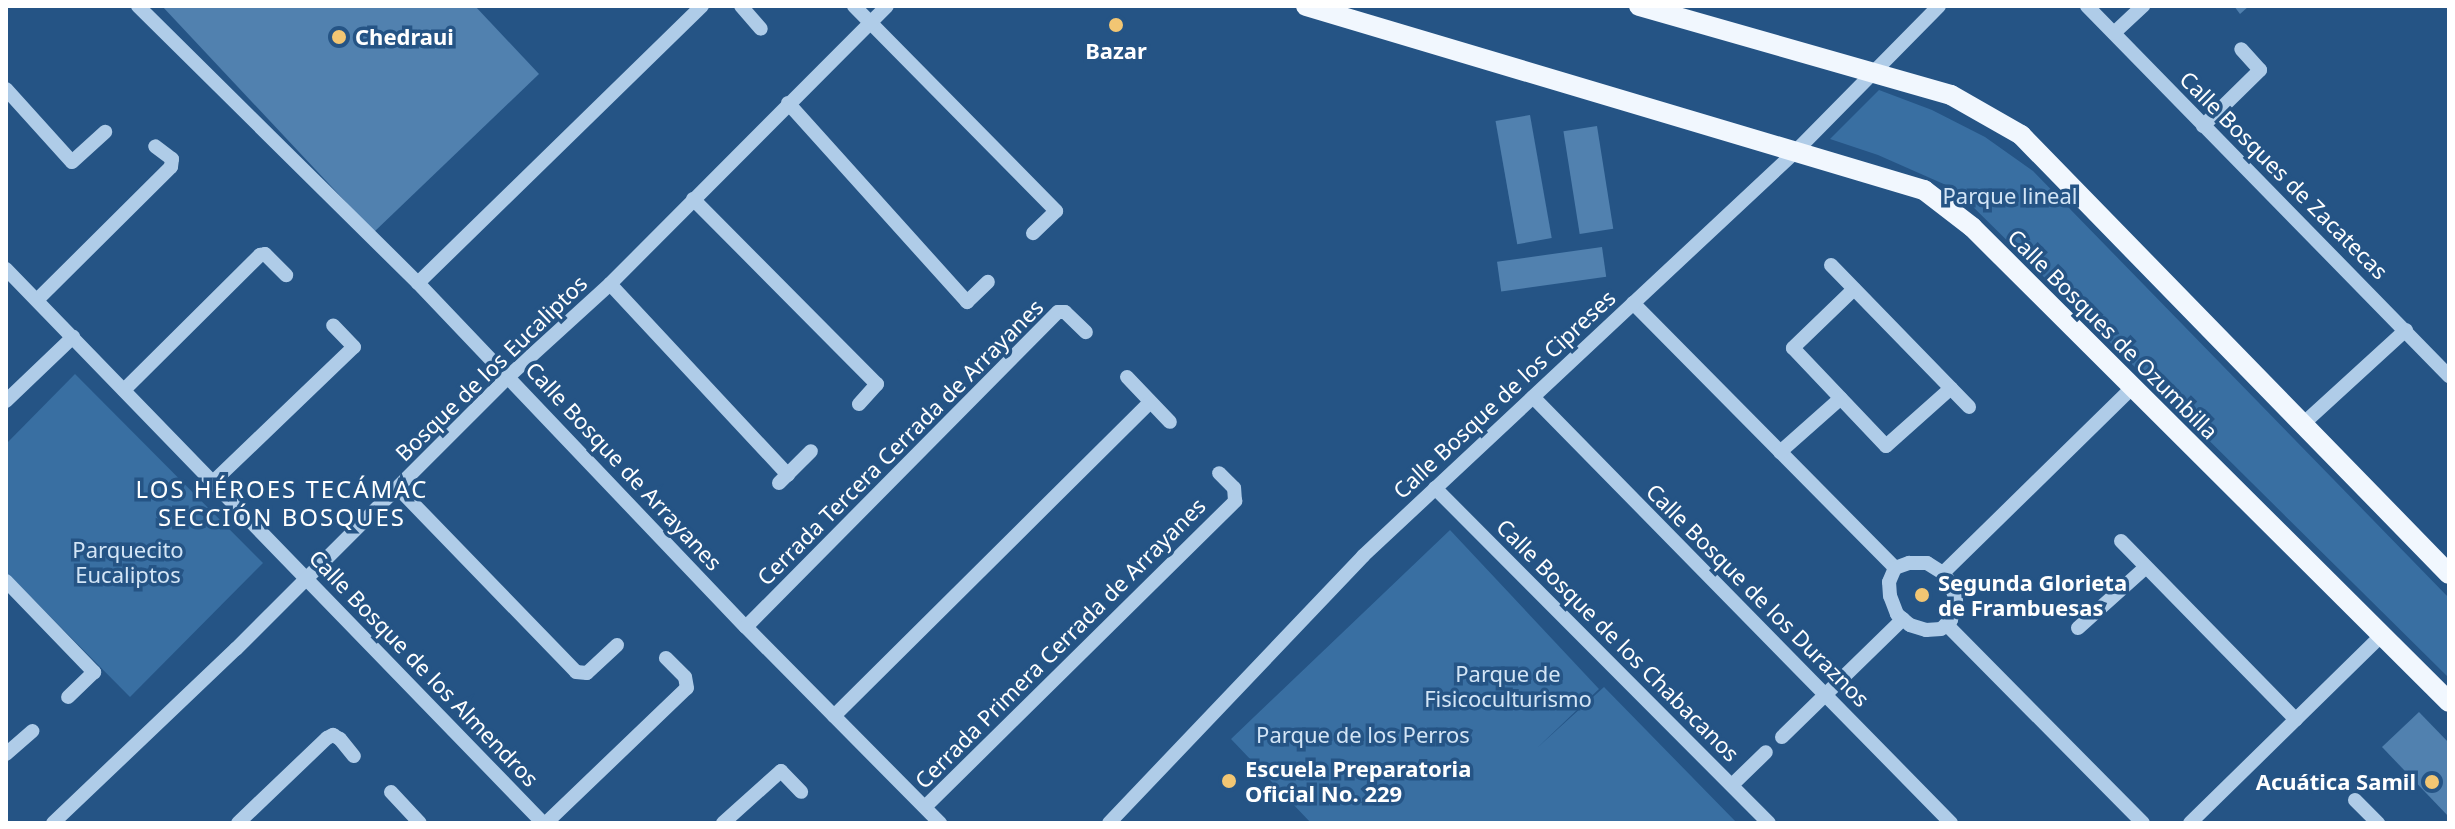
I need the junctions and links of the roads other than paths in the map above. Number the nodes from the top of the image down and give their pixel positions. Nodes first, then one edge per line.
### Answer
1 (138, 6) edge
2 (702, 6) edge
3 (741, 6) edge
4 (854, 6) edge
5 (887, 6) edge
6 (1306, 6) edge
7 (1639, 6) edge
8 (1939, 6) edge
9 (2087, 6) edge
10 (2143, 6) edge
11 (870, 22) junction
12 (761, 29) dead end
13 (2114, 33) junction
14 (2241, 49) dead end
15 (1874, 72) junction
16 (6, 89) edge
17 (788, 103) junction
18 (2203, 126) junction
19 (105, 132) dead end
20 (155, 146) dead end
21 (1795, 152) junction
22 (693, 199) junction
23 (1033, 233) dead end
24 (1831, 265) dead end
25 (6, 269) edge
26 (286, 275) dead end
27 (988, 282) dead end
28 (418, 283) junction
29 (610, 284) junction
30 (1854, 289) junction
31 (37, 300) junction
32 (1633, 303) junction
33 (333, 325) dead end
34 (2406, 330) junction
35 (1086, 332) dead end
36 (73, 337) junction
37 (509, 376) junction
38 (2449, 376) edge
39 (1127, 377) dead end
40 (1951, 388) junction
41 (2132, 388) junction
42 (124, 390) junction
43 (1533, 397) junction
44 (1841, 398) junction
45 (6, 401) edge
46 (1150, 402) junction
47 (859, 404) dead end
48 (1969, 407) dead end
49 (1170, 422) dead end
50 (2304, 423) junction
51 (811, 451) dead end
52 (1780, 452) junction
53 (1219, 473) dead end
54 (213, 482) junction
55 (398, 488) junction
56 (1435, 488) junction
57 (2121, 541) dead end
58 (2146, 567) junction
59 (1895, 568) junction
60 (1943, 573) junction
61 (2449, 574) edge
62 (306, 579) junction
63 (6, 581) edge
64 (1903, 619) junction
65 (1946, 624) junction
66 (746, 627) junction
67 (2078, 628) dead end
68 (2383, 634) junction
69 (617, 645) dead end
70 (666, 658) dead end
71 (1825, 694) junction
72 (68, 697) dead end
73 (2449, 702) edge
74 (834, 716) junction
75 (2296, 720) junction
76 (32, 731) dead end
77 (1782, 737) dead end
78 (1766, 752) dead end
79 (6, 754) edge
80 (354, 756) dead end
81 (1732, 785) junction
82 (391, 792) dead end
83 (801, 792) dead end
84 (2355, 800) dead end
85 (925, 807) junction
86 (2376, 822) edge
87 (53, 823) edge
88 (238, 823) edge
89 (420, 823) edge
90 (544, 823) edge
91 (723, 823) edge
92 (940, 823) edge
93 (1109, 823) edge
94 (1769, 823) edge
95 (1951, 823) edge
96 (2143, 823) edge
97 (2190, 823) edge

1 - 28 street, Calle Bosque de Arrayanes
2 - 28 street
3 - 12 street
4 - 11 street
5 - 11 street, Bosque de los Eucaliptos
6 - 21 main road, Calle Bosques de Ozumbilla
7 - 15 main road
8 - 15 street, Calle Bosque de los Cipreses
9 - 13 street, Calle Bosques de Zacatecas
10 - 13 street
11 - 17 street, Bosque de los Eucaliptos
11 - 23 street
13 - 18 street, Calle Bosques de Zacatecas
14 - 18 street
15 - 21 street, Calle Bosque de los Cipreses
15 - 50 main road
16 - 19 street
17 - 22 street, Bosque de los Eucaliptos
17 - 27 street
18 - 34 street, Calle Bosques de Zacatecas
20 - 31 street
21 - 32 street, Calle Bosque de los Cipreses
21 - 41 main road, Calle Bosques de Ozumbilla
22 - 29 street, Bosque de los Eucaliptos
22 - 47 street
24 - 30 street
25 - 31 street, Calle Bosque de los Almendros
26 - 42 street
28 - 37 street, Calle Bosque de Arrayanes
29 - 37 street, Bosque de los Eucaliptos
29 - 51 street
30 - 40 street
30 - 44 street
31 - 36 street, Calle Bosque de los Almendros
32 - 43 street, Calle Bosque de los Cipreses
32 - 52 street
33 - 54 street
34 - 38 street, Calle Bosques de Zacatecas
34 - 50 street
35 - 66 street, Cerrada Tercera Cerrada de Arrayanes
36 - 42 street, Calle Bosque de los Almendros
36 - 45 street
37 - 55 street, Bosque de los Eucaliptos
37 - 66 street, Calle Bosque de Arrayanes
39 - 46 street
40 - 44 street
40 - 48 street
41 - 60 street
41 - 68 main road, Calle Bosques de Ozumbilla
42 - 54 street, Calle Bosque de los Almendros
43 - 56 street, Calle Bosque de los Cipreses
43 - 71 street, Calle Bosque de los Duraznos
44 - 52 street
46 - 49 street
46 - 74 street
50 - 61 main road
52 - 59 street
53 - 85 street, Cerrada Primera Cerrada de Arrayanes
54 - 62 street, Calle Bosque de los Almendros
55 - 62 street, Bosque de los Eucaliptos
55 - 69 street
56 - 81 street, Calle Bosque de los Chabacanos
56 - 93 street, Calle Bosque de los Cipreses
57 - 58 street
58 - 67 street
58 - 75 street
59 - 60 street
59 - 64 street
60 - 65 street
62 - 87 street, Bosque de los Eucaliptos
62 - 90 street, Calle Bosque de los Almendros
63 - 72 street
64 - 65 street
64 - 71 street
65 - 96 street
66 - 74 street, Calle Bosque de Arrayanes
68 - 73 main road, Calle Bosques de Ozumbilla
68 - 75 street
70 - 90 street
71 - 77 street
71 - 95 street, Calle Bosque de los Duraznos
74 - 85 street, Calle Bosque de Arrayanes
75 - 97 street
76 - 79 street
78 - 81 street
80 - 88 street
81 - 94 street, Calle Bosque de los Chabacanos
82 - 89 street
83 - 91 street
84 - 86 street
85 - 92 street, Calle Bosque de Arrayanes

